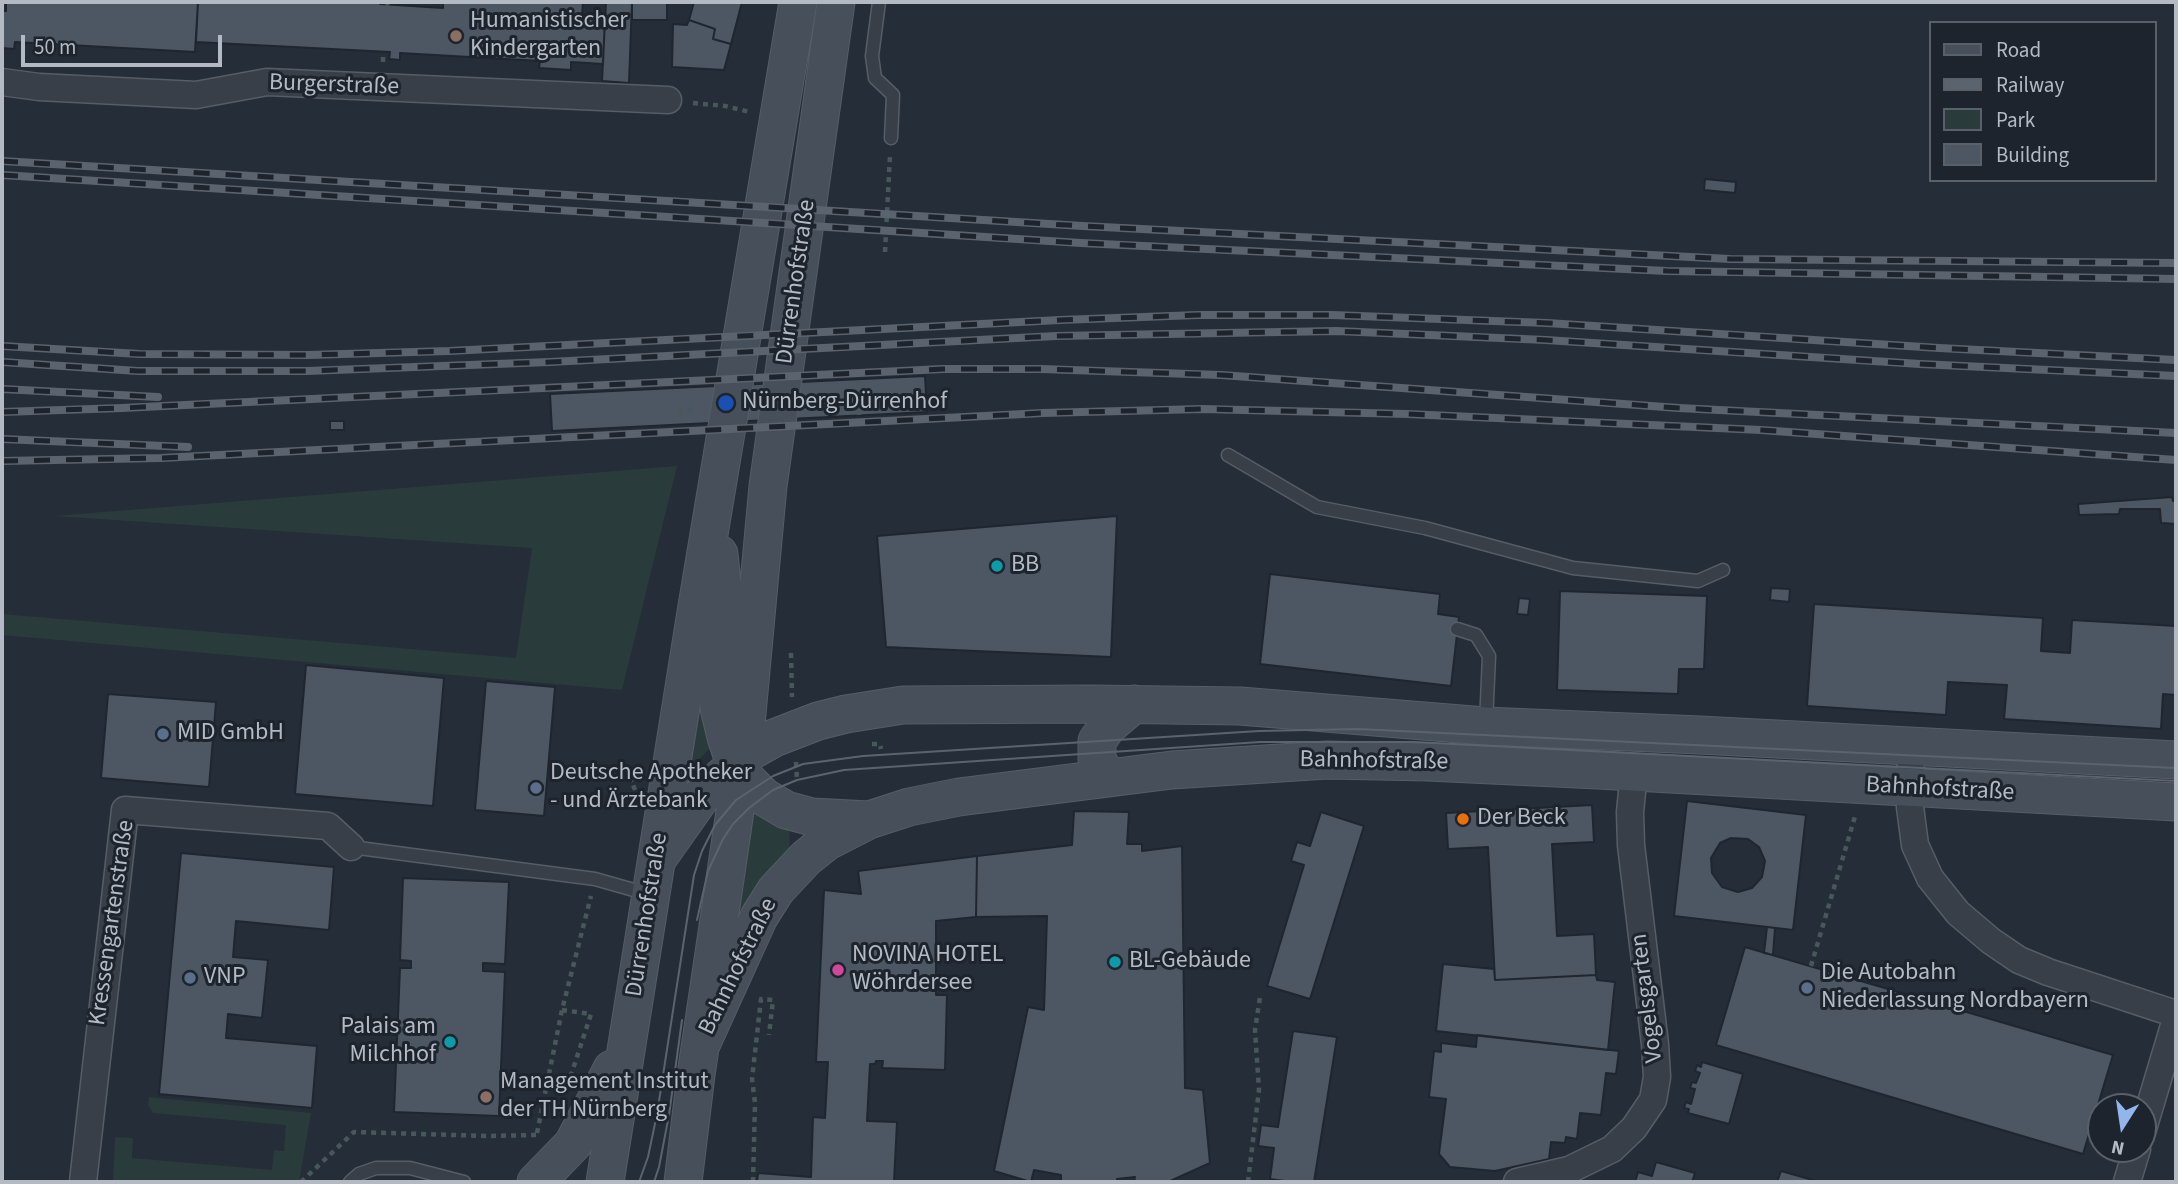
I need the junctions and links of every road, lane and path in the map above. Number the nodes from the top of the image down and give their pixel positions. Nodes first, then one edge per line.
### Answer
1 (799, 2) edge
2 (836, 2) edge
3 (879, 2) edge
4 (2, 82) edge
5 (668, 100) joint
6 (758, 114) dead end
7 (891, 138) joint
8 (885, 252) dead end
9 (858, 381) dead end
10 (697, 405) dead end
11 (849, 407) dead end
12 (859, 407) junction
13 (678, 411) dead end
14 (859, 415) dead end
15 (1228, 454) dead end
16 (715, 502) junction
17 (1723, 570) dead end
18 (1458, 629) dead end
19 (791, 653) dead end
20 (1134, 704) junction
21 (1485, 726) junction
22 (793, 729) junction
23 (1911, 746) junction
24 (2176, 760) edge
25 (739, 764) junction
26 (1634, 772) junction
27 (1107, 777) junction
28 (1910, 789) junction
29 (2176, 803) edge
30 (1857, 809) dead end
31 (798, 814) junction
32 (869, 820) junction
33 (351, 847) joint
34 (658, 858) junction
35 (595, 879) junction
36 (652, 895) junction
37 (1811, 966) dead end
38 (1261, 997) dead end
39 (562, 1010) junction
40 (2176, 1017) edge
41 (769, 1035) dead end
42 (628, 1037) junction
43 (700, 1047) junction
44 (569, 1080) dead end
45 (2154, 1093) edge
46 (545, 1126) dead end
47 (537, 1135) junction
48 (2133, 1163) edge
49 (535, 1165) edge
50 (83, 1182) edge
51 (301, 1182) edge
52 (350, 1182) edge
53 (464, 1182) edge
54 (605, 1182) edge
55 (683, 1182) edge
56 (753, 1182) edge
57 (1248, 1182) edge
58 (1517, 1182) edge
59 (2127, 1182) edge

1 - 16 main road, Dürrenhofstraße
2 - 25 main road, Dürrenhofstraße
3 - 7 lane
4 - 5 street, Burgerstraße
5 - 6 path
7 - 8 path
9 - 12 path
10 - 13 path
11 - 12 path
12 - 14 path
15 - 17 lane
16 - 25 main road, Dürrenhofstraße
16 - 34 main road, Dürrenhofstraße
18 - 21 lane
19 - 22 path
20 - 21 main road, Bahnhofstraße
20 - 22 main road, Bahnhofstraße
20 - 27 main road
21 - 23 main road, Bahnhofstraße
22 - 25 main road, Bahnhofstraße
22 - 31 path
23 - 24 main road, Bahnhofstraße
23 - 28 street
25 - 31 main road, Dürrenhofstraße
25 - 34 main road, Bahnhofstraße
25 - 43 main road, Dürrenhofstraße
26 - 27 main road, Bahnhofstraße
26 - 28 main road, Bahnhofstraße
26 - 58 street, Vogelsgarten
27 - 32 main road, Bahnhofstraße
28 - 29 main road, Bahnhofstraße
28 - 40 street
30 - 37 path
31 - 32 main road, Dürrenhofstraße
32 - 43 main road, Bahnhofstraße
33 - 35 lane
33 - 50 street, Kressengartenstraße
34 - 36 main road, Dürrenhofstraße
35 - 36 lane
35 - 39 path
36 - 42 main road, Dürrenhofstraße
38 - 57 path
39 - 44 path
39 - 47 path
40 - 45 street
41 - 56 path
42 - 49 main road, Dürrenhofstraße
42 - 54 main road, Dürrenhofstraße
43 - 55 main road, Dürrenhofstraße
46 - 47 path
47 - 49 path
47 - 51 path
48 - 59 street
52 - 53 lane

